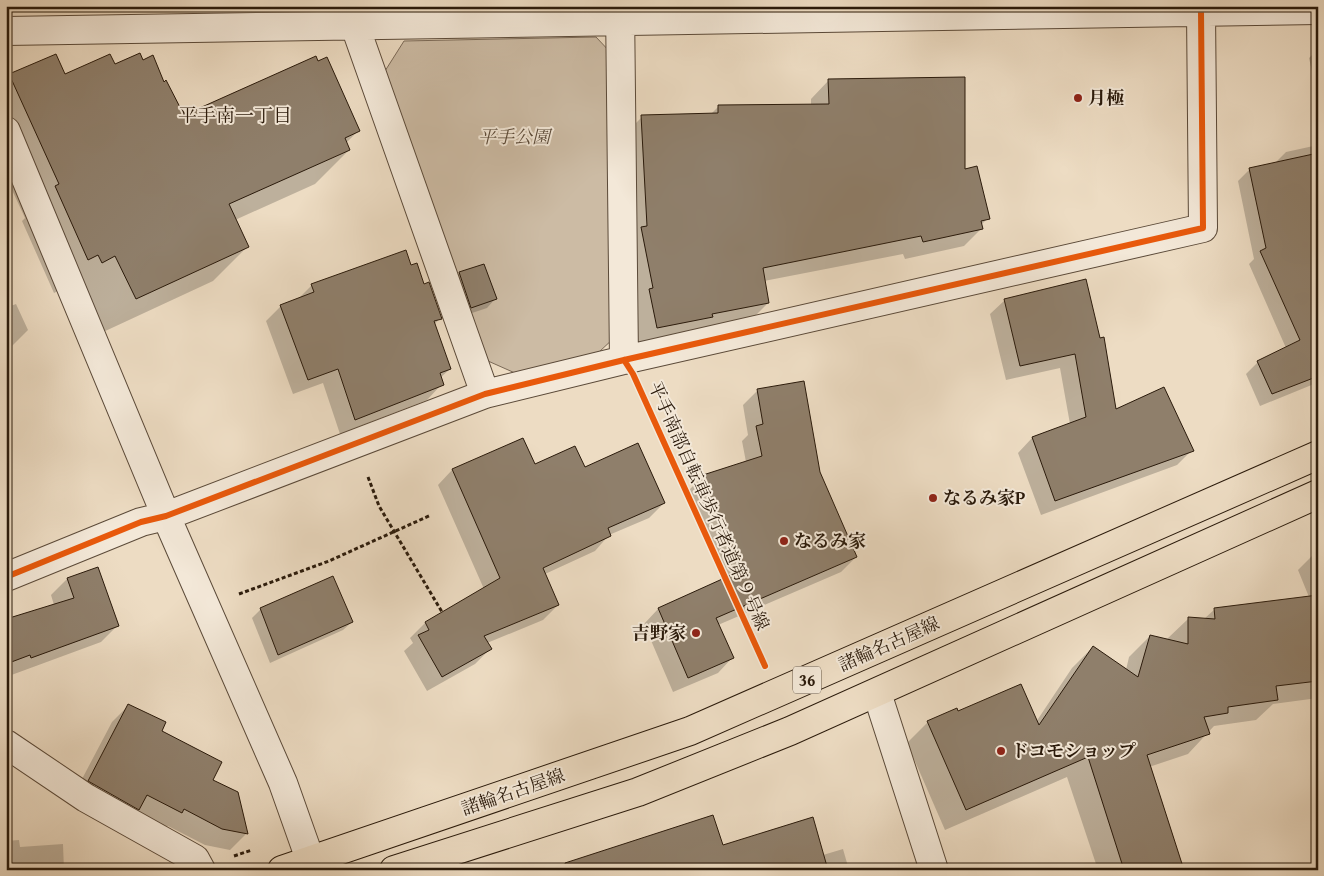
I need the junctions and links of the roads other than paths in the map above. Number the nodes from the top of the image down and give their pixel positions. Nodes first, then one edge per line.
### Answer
1 (1318, 10) edge
2 (1201, 11) junction
3 (620, 14) edge
4 (355, 26) junction
5 (6, 31) edge
6 (6, 131) edge
7 (624, 360) junction
8 (485, 394) junction
9 (1318, 455) edge
10 (1318, 494) edge
11 (166, 516) junction
12 (6, 577) edge
13 (877, 693) junction
14 (6, 744) edge
15 (213, 864) edge
16 (309, 866) edge
17 (282, 870) edge
18 (394, 870) edge
19 (934, 870) edge

1 - 2 street
2 - 3 street
2 - 7 street
3 - 4 street
3 - 7 street
4 - 5 street
4 - 8 street
6 - 11 street
7 - 8 street
8 - 11 street
9 - 16 main road, 諸輪名古屋線 / 36
10 - 13 main road, 諸輪名古屋線 / 36
11 - 12 street
11 - 16 street
13 - 18 main road, 諸輪名古屋線 / 36
13 - 19 street
14 - 15 street
16 - 17 main road, 諸輪名古屋線 / 36

